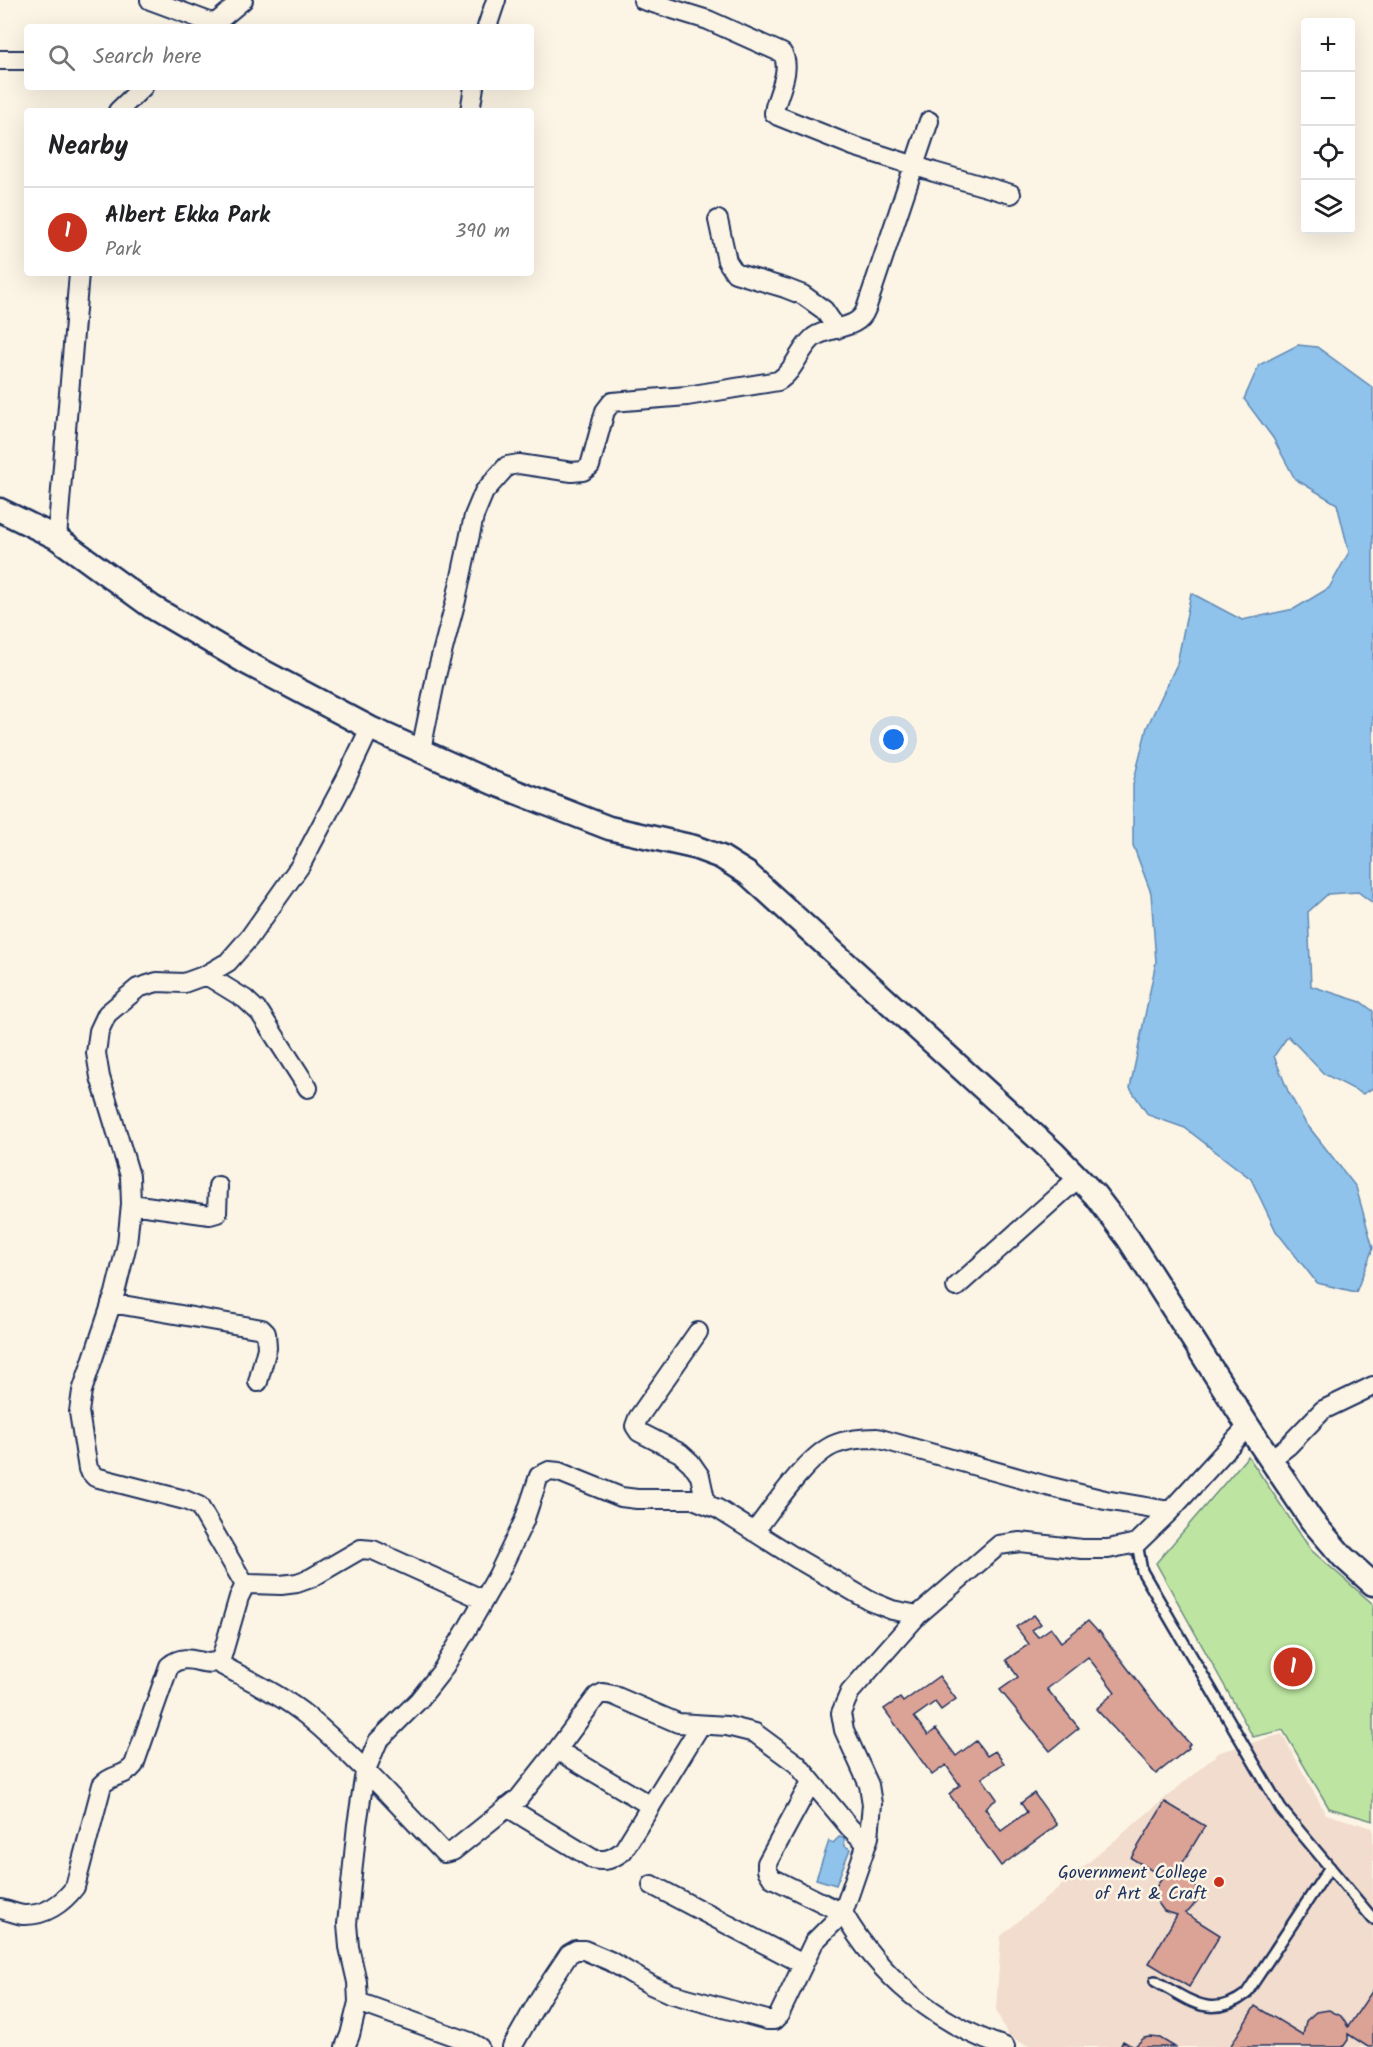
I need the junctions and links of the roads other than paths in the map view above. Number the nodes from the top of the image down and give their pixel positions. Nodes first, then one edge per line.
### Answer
1 (150, 0) edge
2 (243, 0) edge
3 (496, 0) edge
4 (643, 0) edge
5 (210, 24) edge
6 (214, 24) edge
7 (488, 24) edge
8 (0, 60) edge
9 (24, 60) edge
10 (140, 90) edge
11 (474, 90) edge
12 (121, 108) edge
13 (470, 108) edge
14 (929, 121) dead end
15 (913, 166) junction
16 (1011, 194) dead end
17 (717, 220) dead end
18 (78, 276) edge
19 (837, 328) junction
20 (0, 510) edge
21 (57, 538) junction
22 (370, 728) junction
23 (420, 750) junction
24 (206, 975) junction
25 (308, 1088) dead end
26 (1078, 1178) junction
27 (218, 1186) dead end
28 (131, 1204) junction
29 (956, 1287) dead end
30 (111, 1303) junction
31 (698, 1332) dead end
32 (258, 1382) dead end
33 (1373, 1386) edge
34 (1248, 1426) junction
35 (1270, 1460) junction
36 (706, 1504) junction
37 (1170, 1511) junction
38 (754, 1532) junction
39 (1137, 1543) junction
40 (1373, 1584) edge
41 (245, 1585) junction
42 (484, 1600) junction
43 (918, 1615) junction
44 (216, 1662) junction
45 (700, 1726) junction
46 (557, 1750) junction
47 (365, 1772) junction
48 (811, 1782) junction
49 (651, 1806) junction
50 (507, 1807) junction
51 (867, 1844) junction
52 (1330, 1867) junction
53 (652, 1885) dead end
54 (0, 1909) edge
55 (843, 1913) junction
56 (1373, 1919) edge
57 (802, 1964) junction
58 (1155, 1981) dead end
59 (358, 2002) junction
60 (345, 2047) edge
61 (479, 2047) edge
62 (512, 2047) edge
63 (1005, 2047) edge

1 - 5 street
2 - 6 street
3 - 7 street
4 - 15 street
8 - 9 street
10 - 12 street
11 - 13 street
14 - 15 street
15 - 16 street
15 - 19 street
17 - 19 street
18 - 21 street
19 - 23 street
20 - 21 street
21 - 22 street
22 - 23 street
22 - 24 street
23 - 26 street
24 - 25 street
24 - 28 street
26 - 29 street
26 - 34 street
27 - 28 street
28 - 30 street
30 - 32 street
30 - 41 street
31 - 36 street
33 - 35 street
34 - 35 street
34 - 37 street
35 - 40 street
36 - 38 street
36 - 42 street
37 - 38 street
37 - 39 street
38 - 43 street
39 - 43 street
39 - 52 lane
41 - 42 street
41 - 44 street
42 - 47 street
43 - 51 street
44 - 47 street
44 - 54 street
45 - 46 street
45 - 48 street
45 - 49 street
46 - 49 street
46 - 50 street
47 - 50 street
47 - 59 street
48 - 51 street
48 - 55 street
49 - 50 street
51 - 55 street
52 - 56 lane
52 - 58 lane
53 - 57 street
55 - 57 street
55 - 63 street
57 - 62 street
59 - 60 street
59 - 61 street

